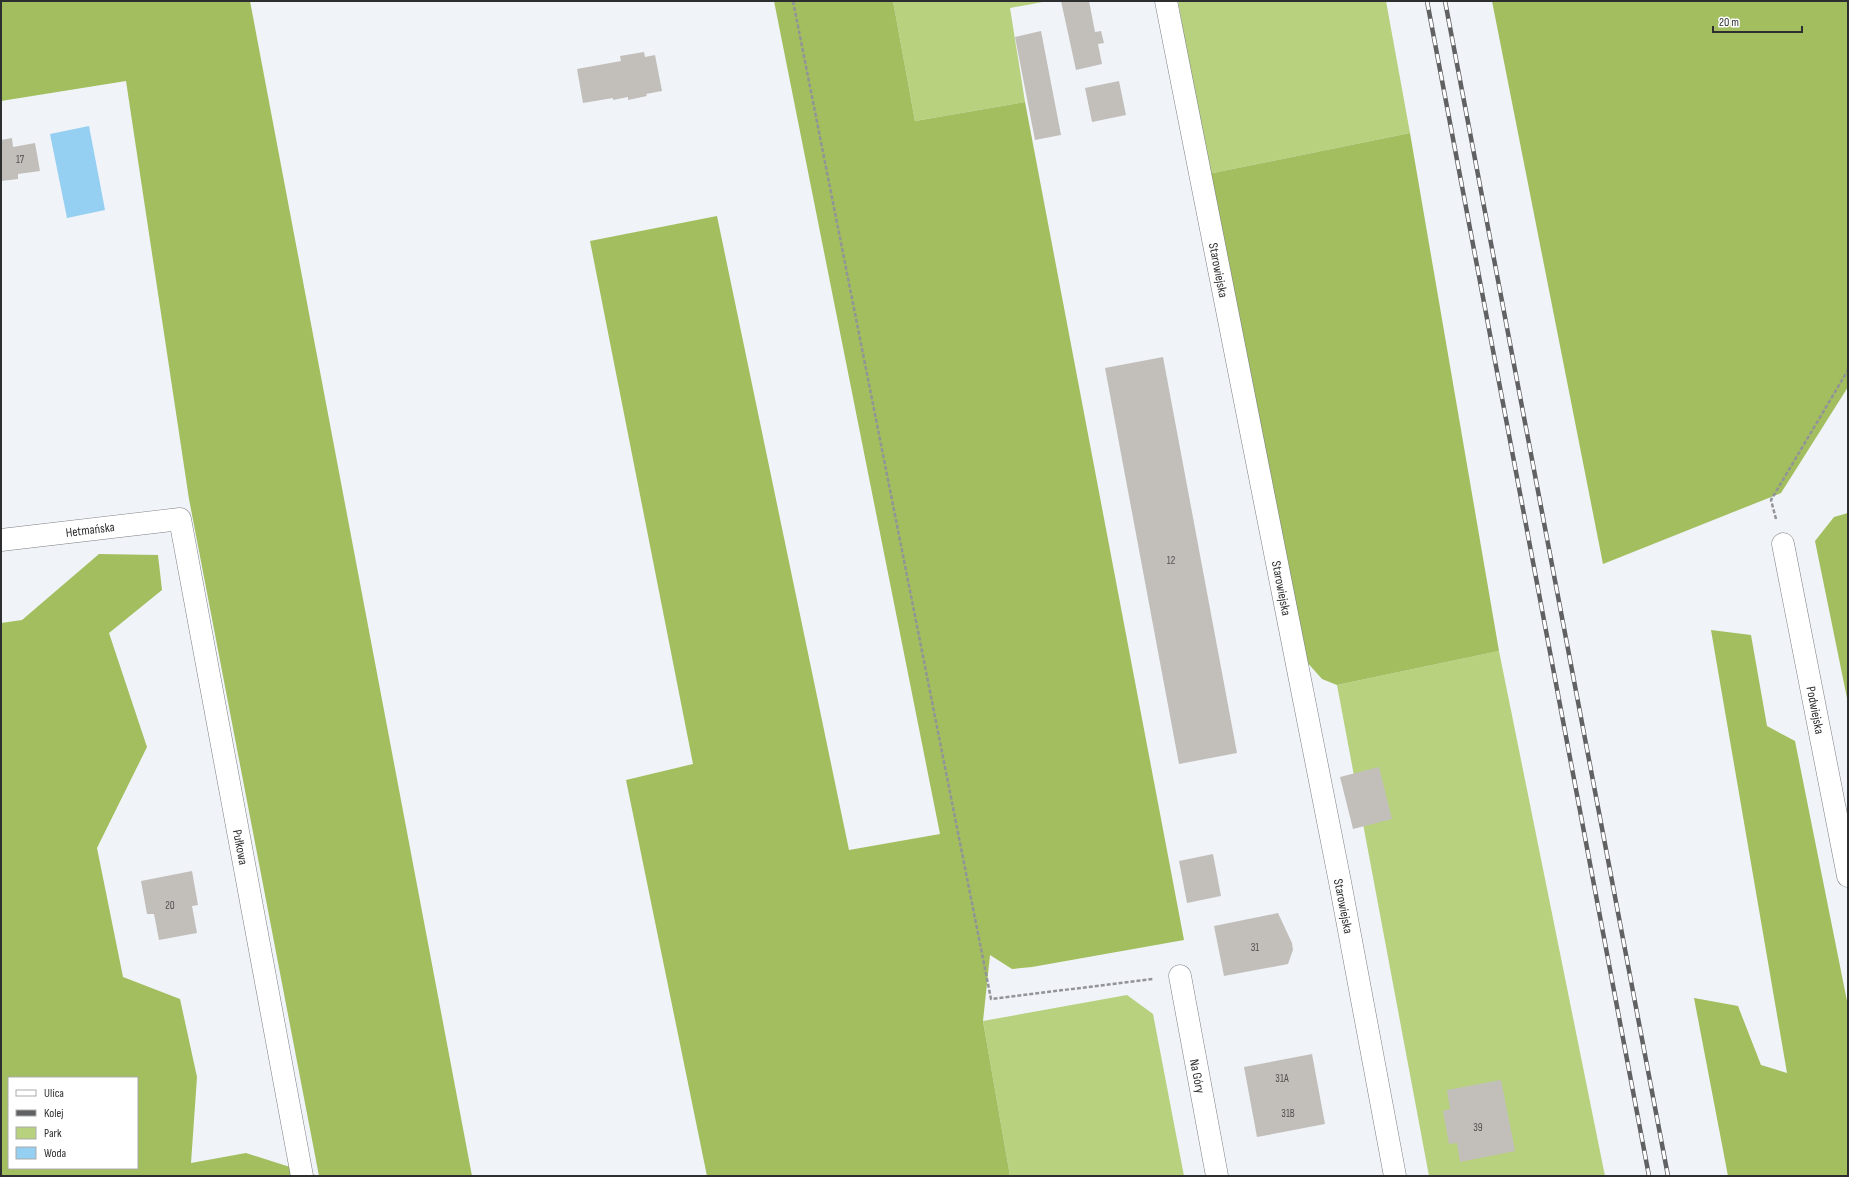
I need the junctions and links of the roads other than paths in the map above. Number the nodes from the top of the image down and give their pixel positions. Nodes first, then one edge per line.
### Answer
1 (1166, 1) edge
2 (180, 519) joint
3 (1, 540) edge
4 (1783, 544) road end
5 (1848, 876) edge
6 (1180, 976) road end
7 (302, 1176) edge
8 (1217, 1176) edge
9 (1395, 1176) edge

1 - 9 street, Starowiejska
2 - 3 street, Hetmańska
2 - 7 street, Pułkowa
4 - 5 street, Podwiejska
6 - 8 street, Na Góry

